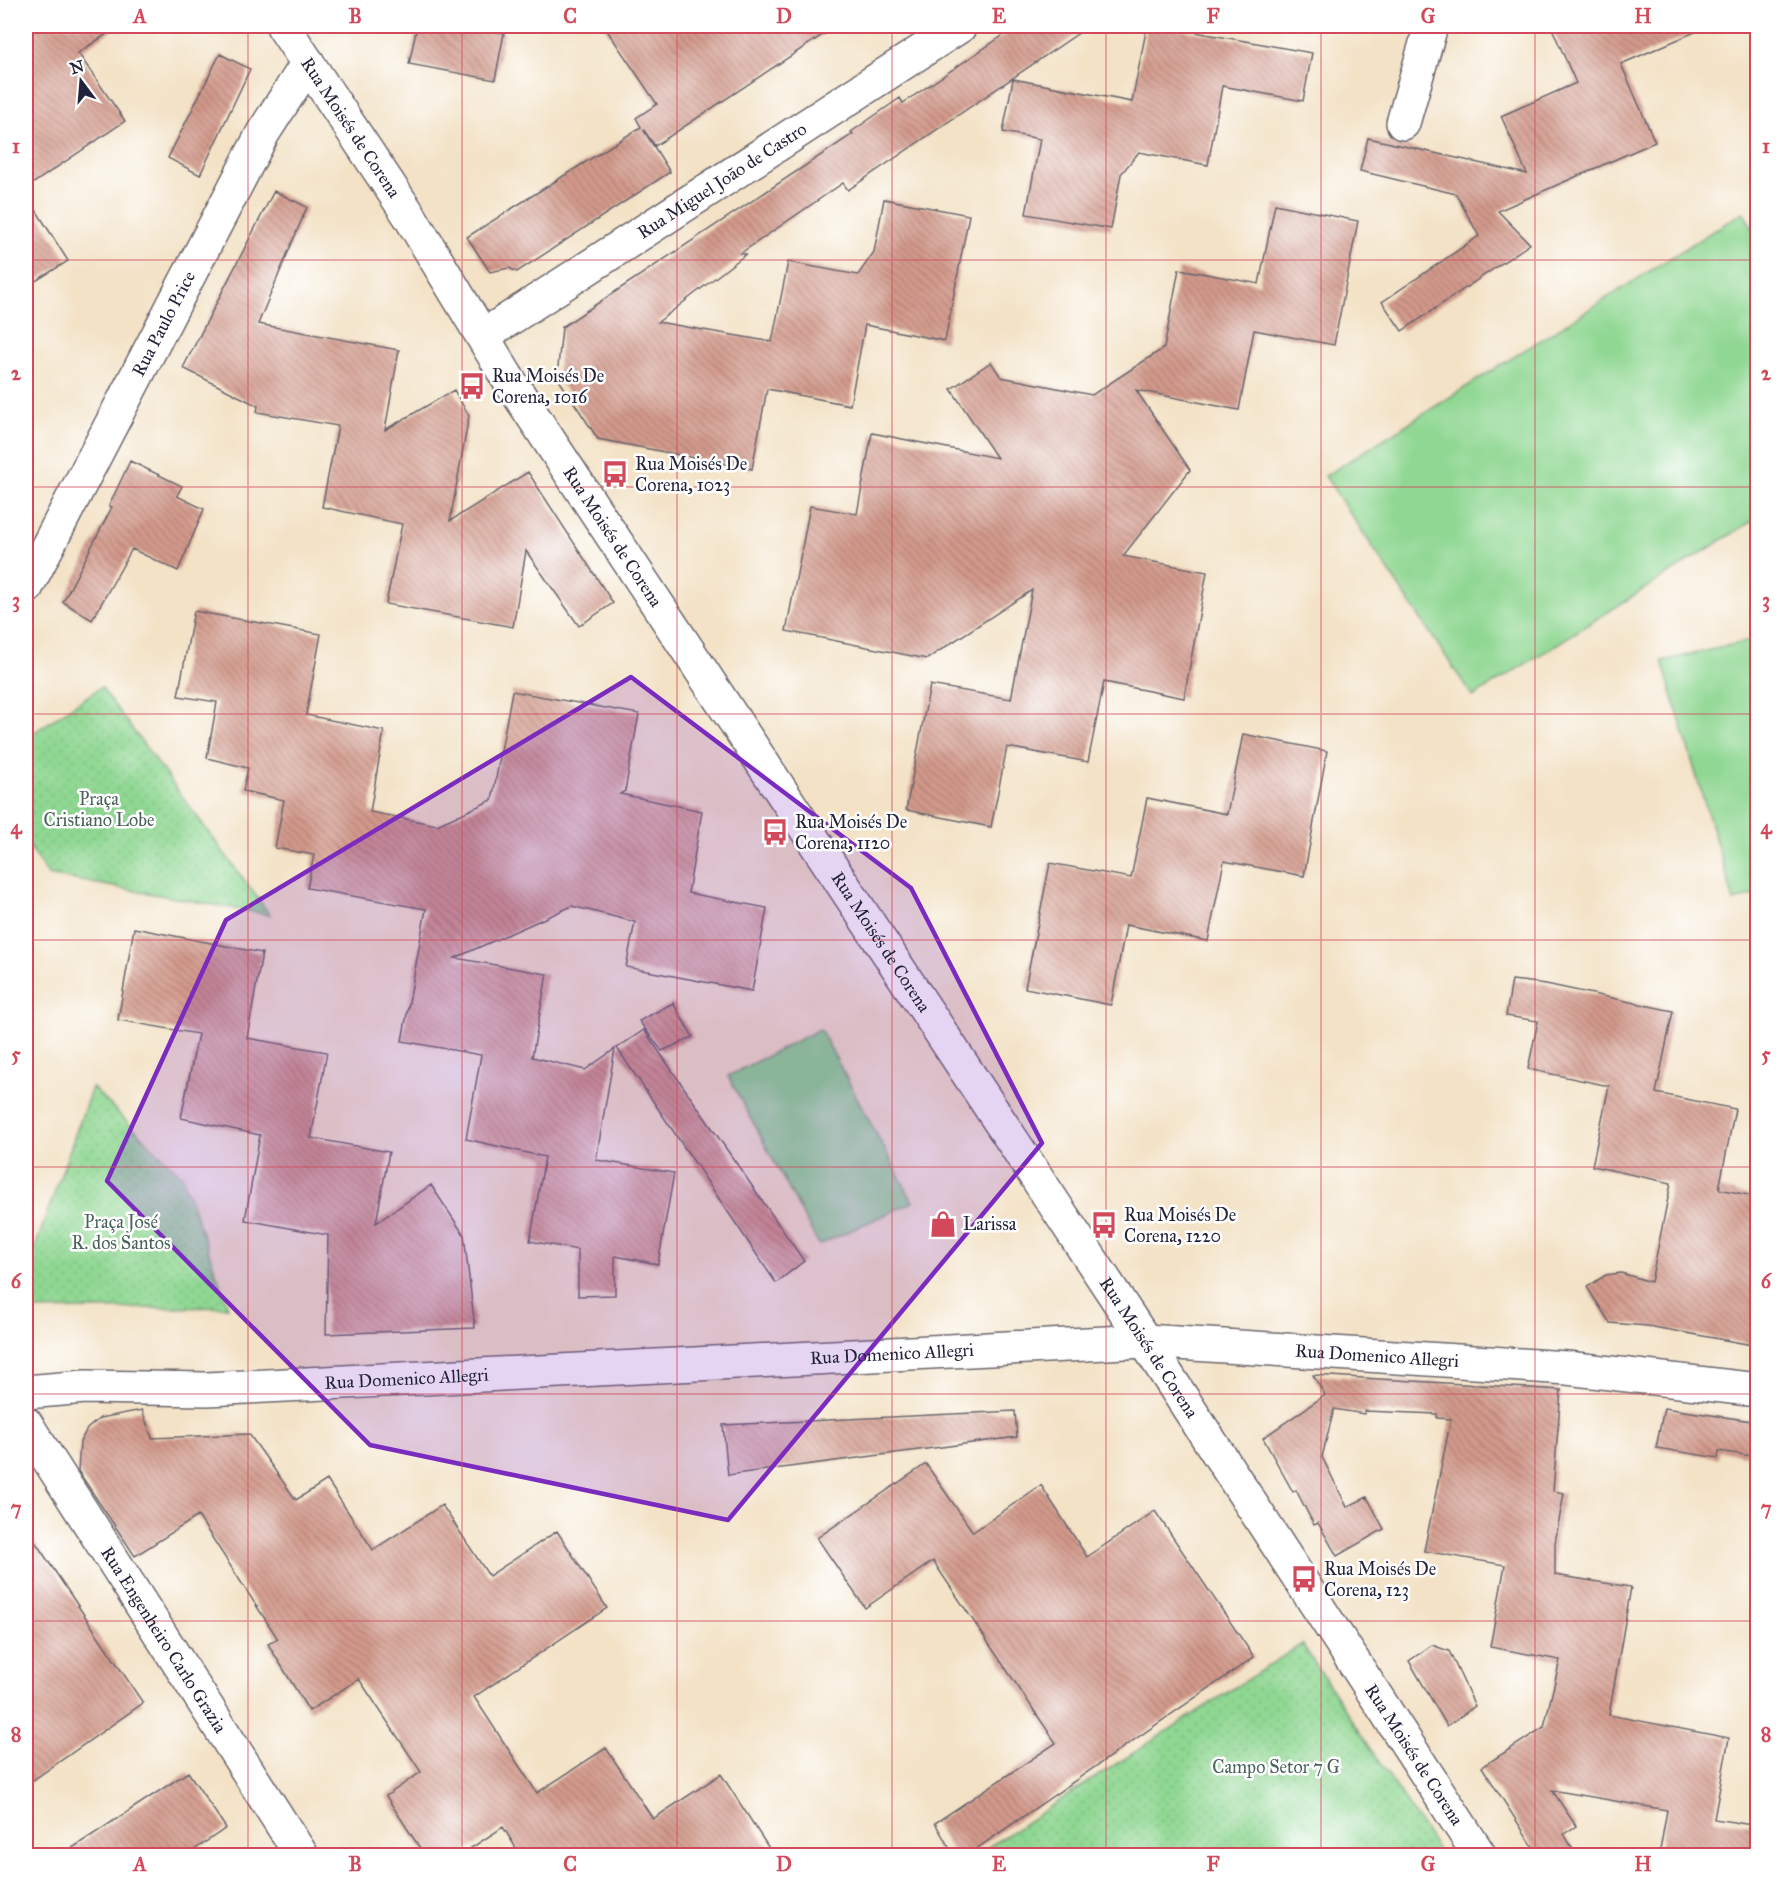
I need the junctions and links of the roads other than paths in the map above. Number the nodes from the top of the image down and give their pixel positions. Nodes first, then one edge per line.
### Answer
1 (283, 26) edge
2 (960, 26) edge
3 (1431, 26) edge
4 (308, 63) junction
5 (1403, 123) dead end
6 (483, 336) junction
7 (26, 588) edge
8 (1145, 1341) junction
9 (1758, 1390) edge
10 (26, 1392) edge
11 (26, 1424) edge
12 (302, 1856) edge
13 (1480, 1856) edge

1 - 4 street, Rua Moisés de Corena
2 - 6 street, Rua Miguel João de Castro
3 - 5 street
4 - 6 street, Rua Moisés de Corena
4 - 7 street, Rua Paulo Price
6 - 8 street, Rua Moisés de Corena
8 - 9 street, Rua Domenico Allegri
8 - 10 street, Rua Domenico Allegri
8 - 13 street, Rua Moisés de Corena
11 - 12 street, Rua Engenheiro Carlo Grazia

